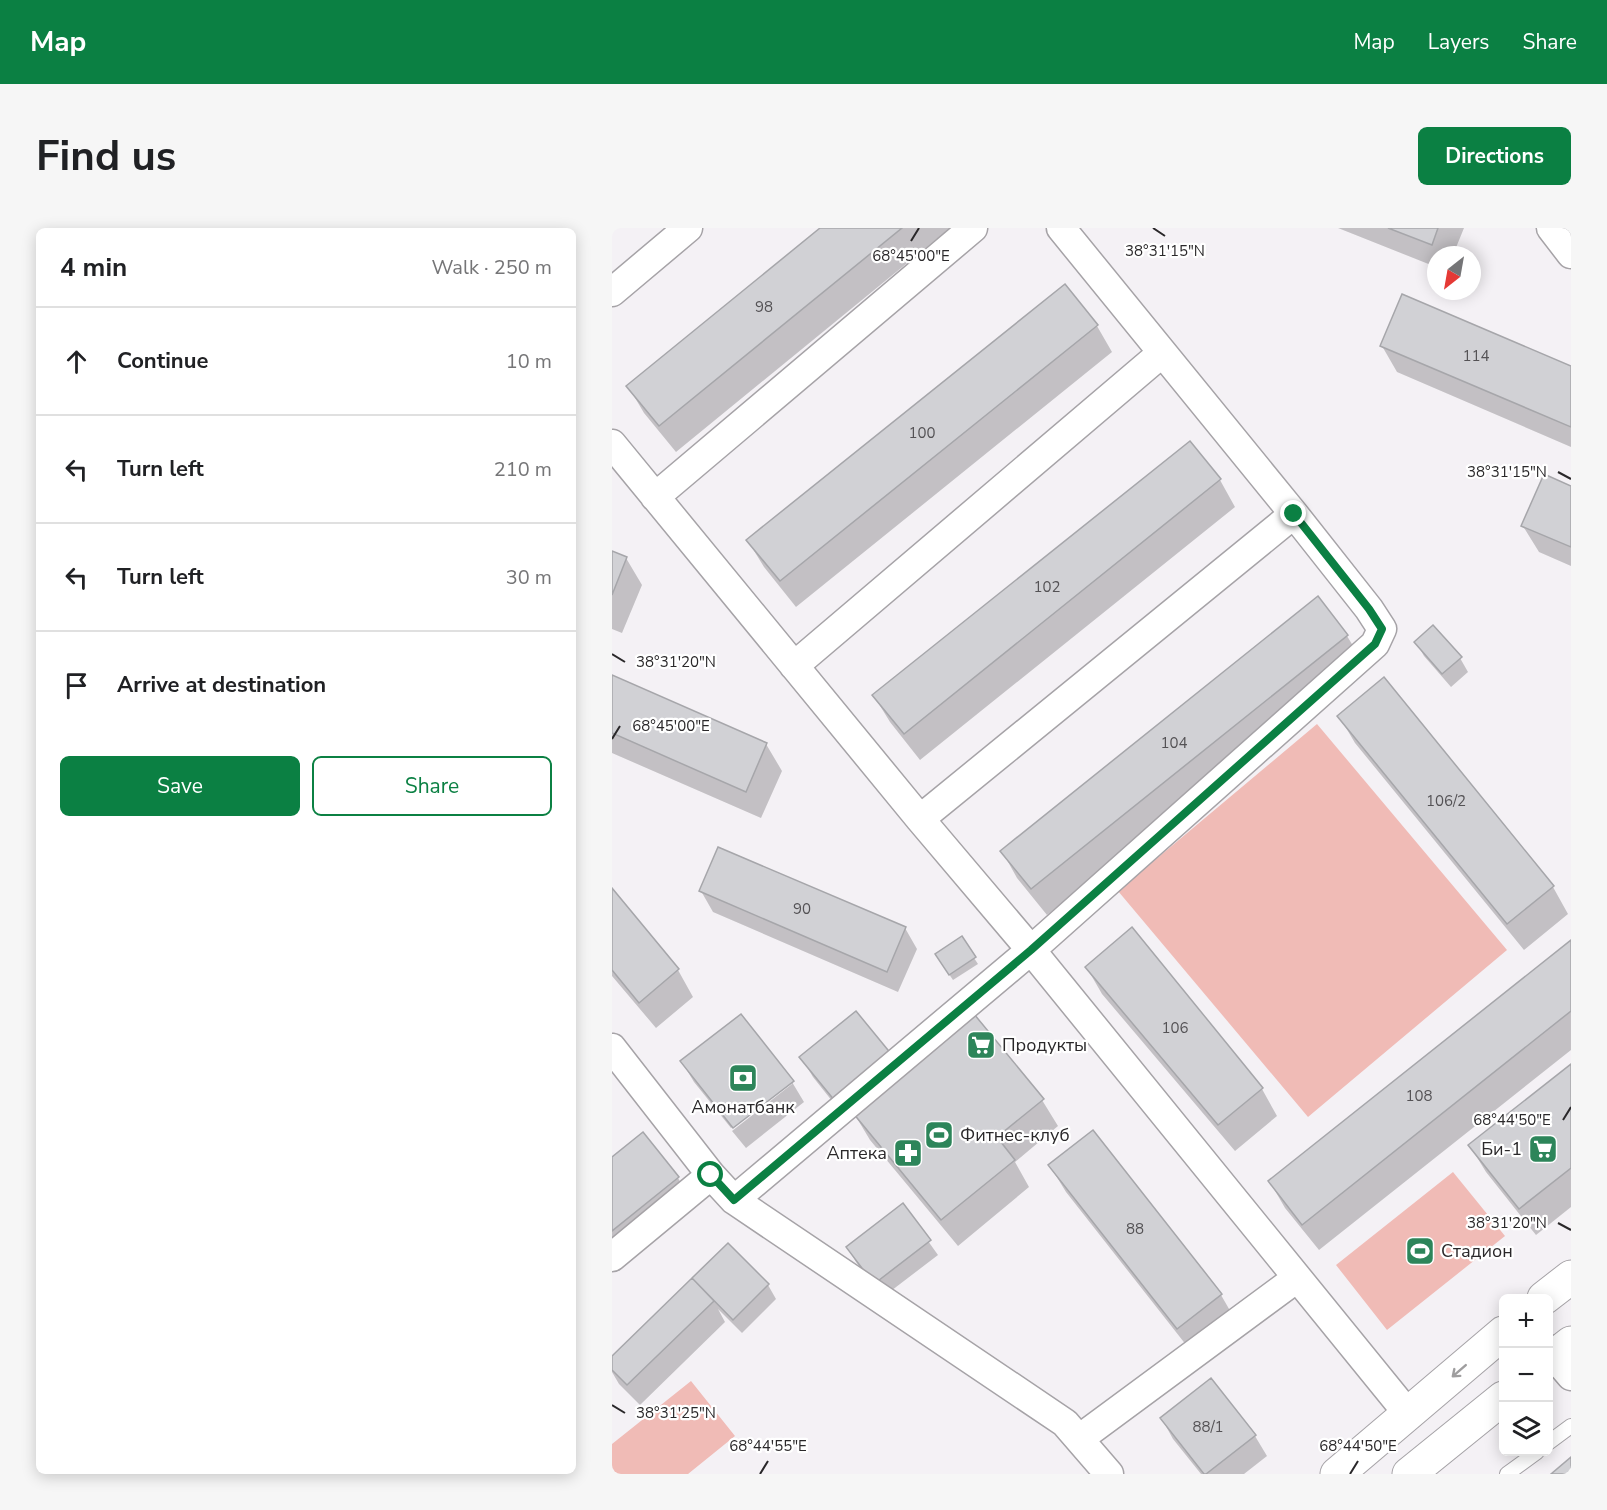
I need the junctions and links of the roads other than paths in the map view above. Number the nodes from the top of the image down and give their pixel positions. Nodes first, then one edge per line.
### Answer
1 (688, 228) edge
2 (973, 228) edge
3 (1061, 228) edge
4 (1551, 228) edge
5 (1571, 255) edge
6 (612, 292) edge
7 (1162, 353) junction
8 (612, 444) edge
9 (656, 497) junction
10 (1294, 514) junction
11 (795, 666) junction
12 (920, 819) junction
13 (1031, 950) junction
14 (614, 1054) edge
15 (711, 1175) junction
16 (734, 1200) junction
17 (612, 1257) edge
18 (1571, 1277) edge
19 (1297, 1278) junction
20 (1550, 1294) edge
21 (1499, 1336) edge
22 (1499, 1401) edge
23 (1409, 1415) junction
24 (1571, 1426) edge
25 (1079, 1438) junction
26 (1553, 1439) edge
27 (1532, 1456) edge
28 (1109, 1474) edge
29 (1337, 1474) edge
30 (1409, 1474) edge
31 (1508, 1474) edge

1 - 6 street
2 - 9 street
3 - 7 street
4 - 5 street
7 - 10 street
7 - 11 street
8 - 9 street
9 - 11 street
10 - 12 street
10 - 13 street
11 - 12 street
12 - 13 street
13 - 16 street
13 - 19 street
14 - 15 street
15 - 16 street
15 - 17 street
16 - 25 street
18 - 20 main road
19 - 23 street
19 - 25 street
21 -> 23 main road
22 - 30 main road
23 - 29 main road
24 - 26 lane
25 - 28 street
27 - 31 lane

